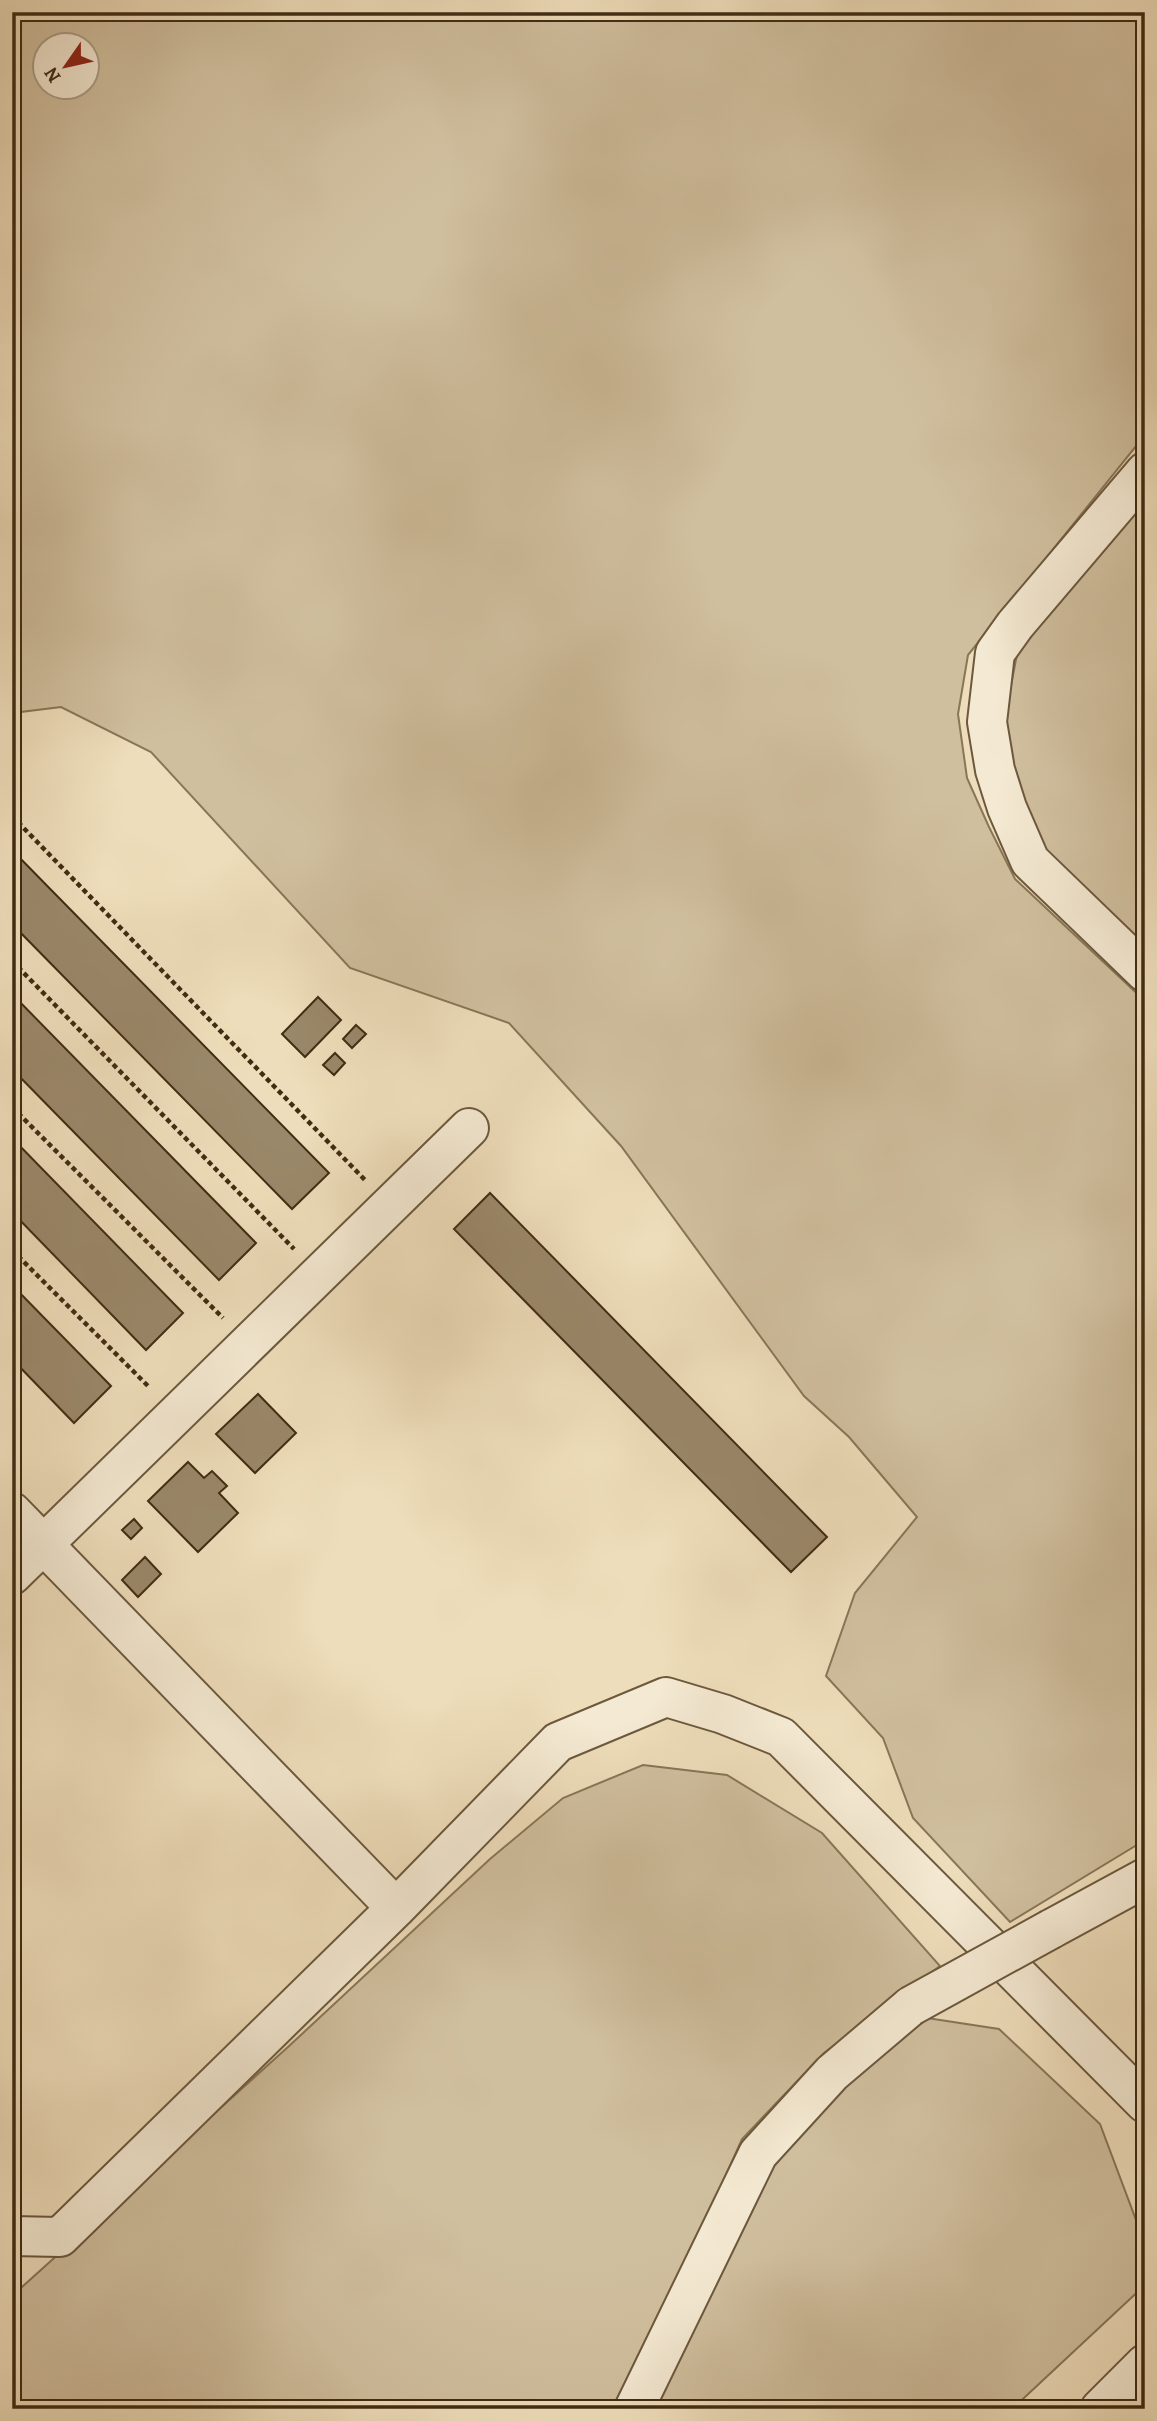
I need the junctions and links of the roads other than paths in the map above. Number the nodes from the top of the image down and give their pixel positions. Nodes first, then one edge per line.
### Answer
1 (1145, 472) edge
2 (1145, 972) edge
3 (469, 1128) dead end
4 (12, 1512) edge
5 (44, 1544) junction
6 (12, 1575) edge
7 (1145, 1878) edge
8 (396, 1908) junction
9 (1145, 2103) edge
10 (12, 2236) edge
11 (1145, 2364) edge
12 (634, 2409) edge
13 (1100, 2409) edge

1 - 2 street
3 - 5 street
4 - 5 street
5 - 6 street
5 - 8 street
7 - 12 street, bridge
8 - 9 street
8 - 10 street
11 - 13 street

